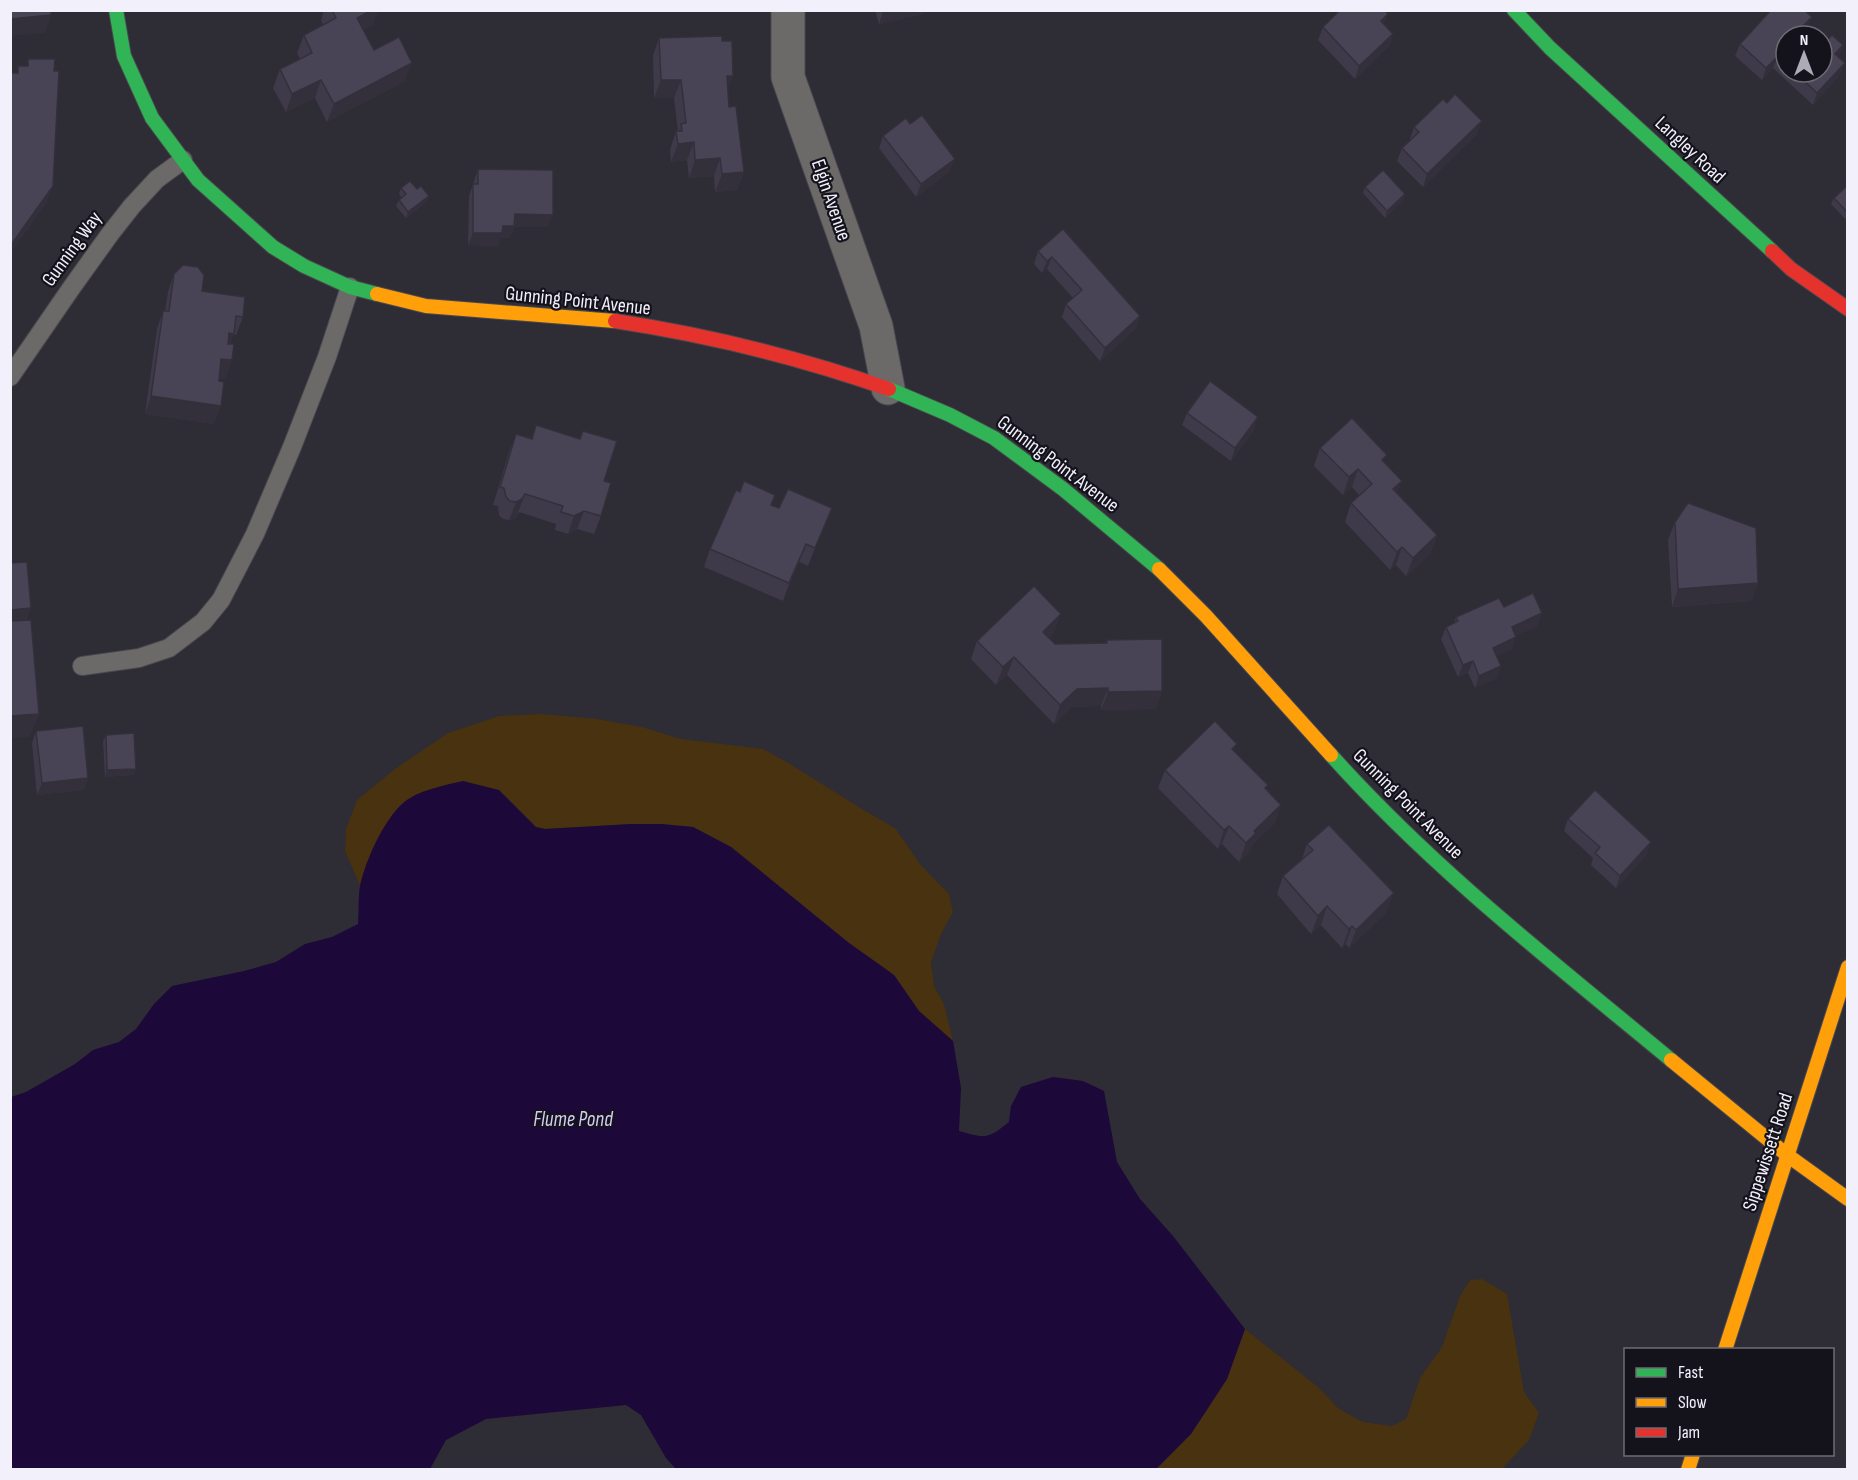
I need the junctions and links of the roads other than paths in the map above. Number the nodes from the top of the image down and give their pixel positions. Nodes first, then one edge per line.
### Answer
1 (116, 10) edge
2 (788, 10) edge
3 (1514, 10) edge
4 (183, 160) junction
5 (350, 287) junction
6 (1848, 309) edge
7 (10, 377) edge
8 (888, 388) junction
9 (82, 666) dead end
10 (1848, 967) edge
11 (1787, 1155) junction
12 (1848, 1199) edge
13 (1726, 1348) edge

1 - 4 street, Gunning Point Avenue
2 - 8 street, Elgin Avenue
3 - 6 street, Langley Road
4 - 5 street, Gunning Point Avenue
4 - 7 lane, Gunning Way
5 - 8 street, Gunning Point Avenue
5 - 9 lane
8 - 11 street, Gunning Point Avenue
10 - 11 street, Sippewissett Road
11 - 12 street, Gunning Point Avenue
11 - 13 street, Sippewissett Road

